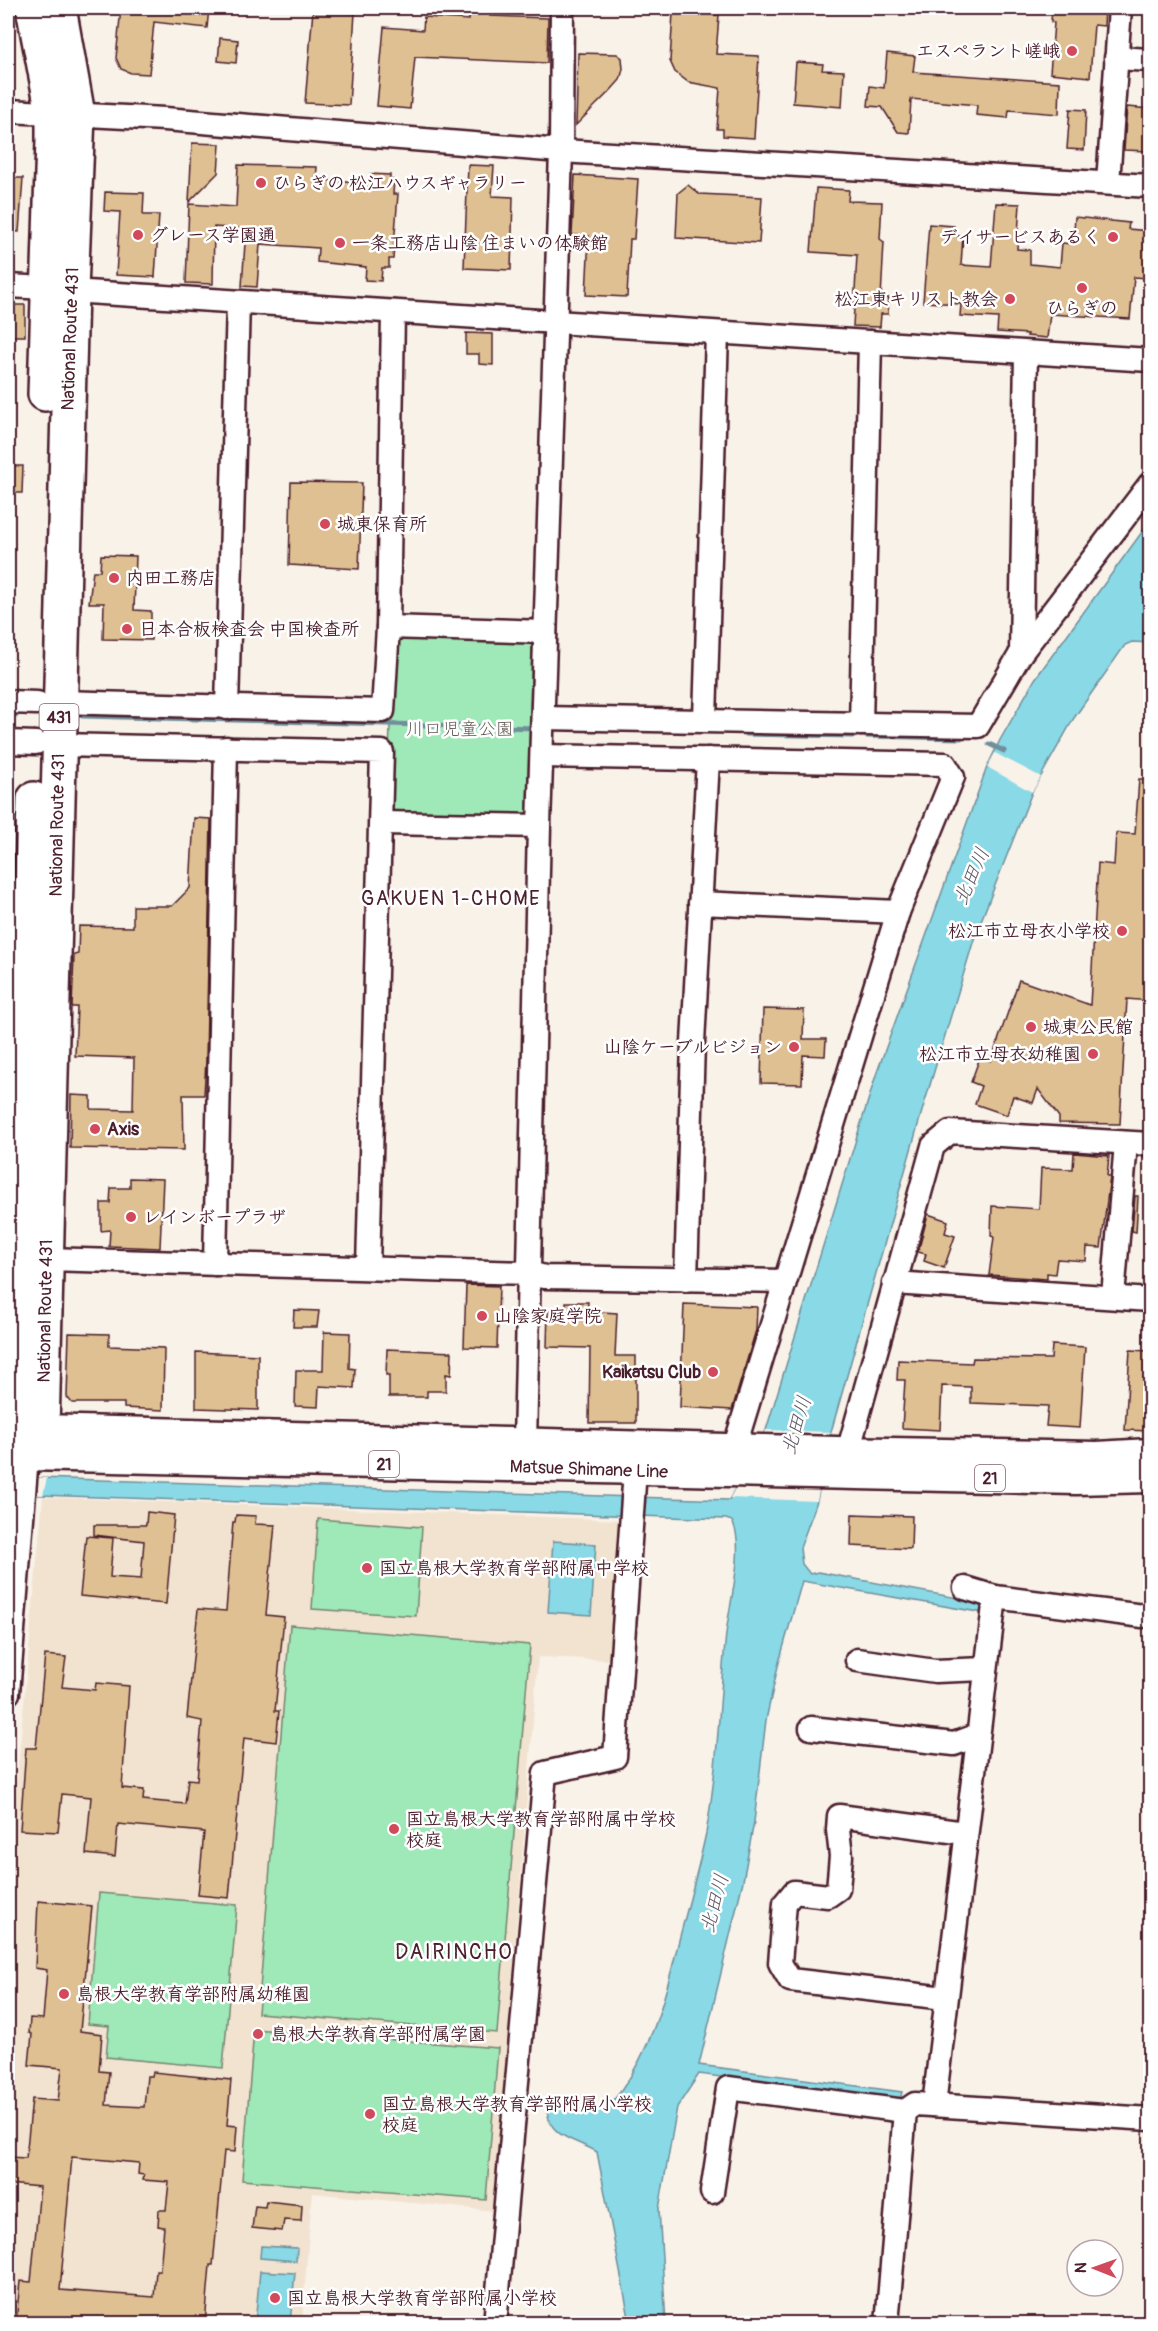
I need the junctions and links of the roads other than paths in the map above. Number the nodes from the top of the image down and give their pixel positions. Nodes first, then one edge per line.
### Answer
1 (33, 8) edge
2 (59, 8) edge
3 (562, 8) edge
4 (1120, 8) edge
5 (1116, 58) junction
6 (1150, 60) edge
7 (8, 111) edge
8 (65, 114) junction
9 (561, 151) junction
10 (1108, 183) junction
11 (1150, 186) edge
12 (8, 286) edge
13 (59, 290) junction
14 (238, 302) junction
15 (393, 312) junction
16 (555, 322) junction
17 (717, 333) junction
18 (870, 342) junction
19 (1026, 353) junction
20 (1150, 360) edge
21 (1150, 484) edge
22 (388, 627) junction
23 (545, 632) junction
24 (1021, 653) junction
25 (35, 702) edge
26 (227, 708) junction
27 (705, 720) junction
28 (861, 724) junction
29 (543, 733) junction
30 (34, 744) edge
31 (226, 748) junction
32 (708, 759) junction
33 (382, 823) junction
34 (539, 826) junction
35 (700, 903) junction
36 (898, 912) junction
37 (1126, 1143) junction
38 (1150, 1144) edge
39 (25, 1258) edge
40 (215, 1264) junction
41 (368, 1267) junction
42 (529, 1273) junction
43 (686, 1280) junction
44 (784, 1281) junction
45 (894, 1283) junction
46 (1113, 1296) junction
47 (1150, 1299) edge
48 (20, 1439) edge
49 (525, 1443) junction
50 (1150, 1453) edge
51 (741, 1457) junction
52 (838, 1459) junction
53 (1150, 1478) edge
54 (634, 1494) junction
55 (14, 1557) edge
56 (965, 1588) dead end
57 (996, 1597) junction
58 (1147, 1614) edge
59 (857, 1660) dead end
60 (985, 1669) junction
61 (8, 1693) edge
62 (810, 1728) dead end
63 (978, 1735) junction
64 (965, 1833) junction
65 (945, 1998) junction
66 (934, 2105) junction
67 (905, 2111) junction
68 (1150, 2119) edge
69 (712, 2192) dead end
70 (495, 2324) edge
71 (887, 2324) edge

1 - 8 highway, National Route 431 / 431
2 - 8 highway, National Route 431 / 431
3 - 9 street
4 - 5 street
5 - 6 street
5 - 10 street
7 - 8 street
8 - 9 street
8 - 13 highway, National Route 431 / 431
9 - 10 street
9 - 16 street
10 - 11 street
12 - 13 street
13 - 14 street
13 - 25 highway, National Route 431 / 431
14 - 15 street
14 - 26 street
15 - 16 street
15 - 22 street
16 - 17 street
16 - 23 street
17 - 18 street
17 - 27 street
18 - 19 street
18 - 28 street
19 - 20 street
19 - 24 street
21 - 24 street
22 - 23 street
22 - 26 street
23 - 29 street
24 - 28 street
25 - 26 street
25 - 30 highway, National Route 431 / 431
27 - 28 street
27 - 29 street
29 - 32 street
29 - 34 street
30 - 31 street
30 - 39 highway, National Route 431 / 431
31 - 33 street
31 - 40 street
32 - 35 street
32 - 36 street
33 - 34 street
33 - 41 street
34 - 42 street
35 - 36 street
35 - 43 street
36 - 44 street
37 - 38 street
37 - 45 street
37 - 46 street
39 - 40 street
39 - 48 highway, National Route 431 / 431
39 - 48 highway, National Route 431 / 431
40 - 41 street
41 - 42 street
42 - 43 street
42 - 49 street
43 - 44 street
44 - 51 street
45 - 46 street
45 - 52 street
46 - 47 street
48 - 49 main road, Matsue Shimane Line / 21
48 - 54 main road, Matsue Shimane Line / 21
48 - 55 street
49 - 51 main road, Matsue Shimane Line / 21
50 - 52 main road, Matsue Shimane Line / 21
51 - 52 main road, Matsue Shimane Line / 21
51 - 54 main road, Matsue Shimane Line / 21
52 - 53 main road, Matsue Shimane Line / 21
54 - 70 street
55 - 61 street
56 - 57 street
57 - 58 street
57 - 60 street
59 - 60 street
60 - 63 street
62 - 63 street
63 - 64 street
64 - 65 street
64 - 65 street
65 - 66 street
66 - 67 street
66 - 68 street
67 - 69 street
67 - 71 street

